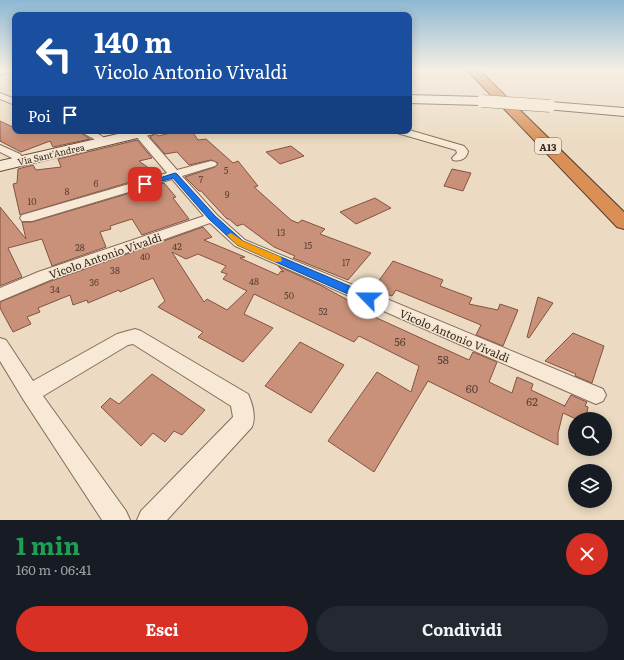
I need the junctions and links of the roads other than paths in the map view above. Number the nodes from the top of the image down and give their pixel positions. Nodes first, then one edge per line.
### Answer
1 (497, 94) edge
2 (510, 94) edge
3 (0, 96) edge
4 (412, 100) edge
5 (12, 101) edge
6 (624, 112) edge
7 (91, 134) edge
8 (136, 134) edge
9 (145, 134) edge
10 (411, 134) edge
11 (103, 142) junction
12 (0, 148) edge
13 (457, 158) dead end
14 (20, 162) junction
15 (211, 164) dead end
16 (0, 166) edge
17 (175, 175) junction
18 (624, 203) edge
19 (27, 218) dead end
20 (212, 218) junction
21 (624, 223) edge
22 (0, 296) edge
23 (0, 345) edge
24 (30, 393) junction
25 (596, 395) dead end
26 (117, 520) edge
27 (150, 520) edge

1 - 21 highway, A13
2 - 18 highway, A13
3 - 5 street
4 - 6 street, bridge
7 - 11 street, Via Sant'Andrea
8 - 11 street, Via Sant'Andrea
9 - 17 street, Vicolo Antonio Vivaldi
10 - 13 street
11 - 14 street, Via Sant'Andrea
12 - 14 street
14 - 16 street, Via Sant'Andrea
15 - 17 street
17 - 19 street
17 - 20 street, Vicolo Antonio Vivaldi
20 - 22 street, Vicolo Antonio Vivaldi
20 - 25 street, Vicolo Antonio Vivaldi
23 - 24 street
24 - 26 street
24 - 27 street

